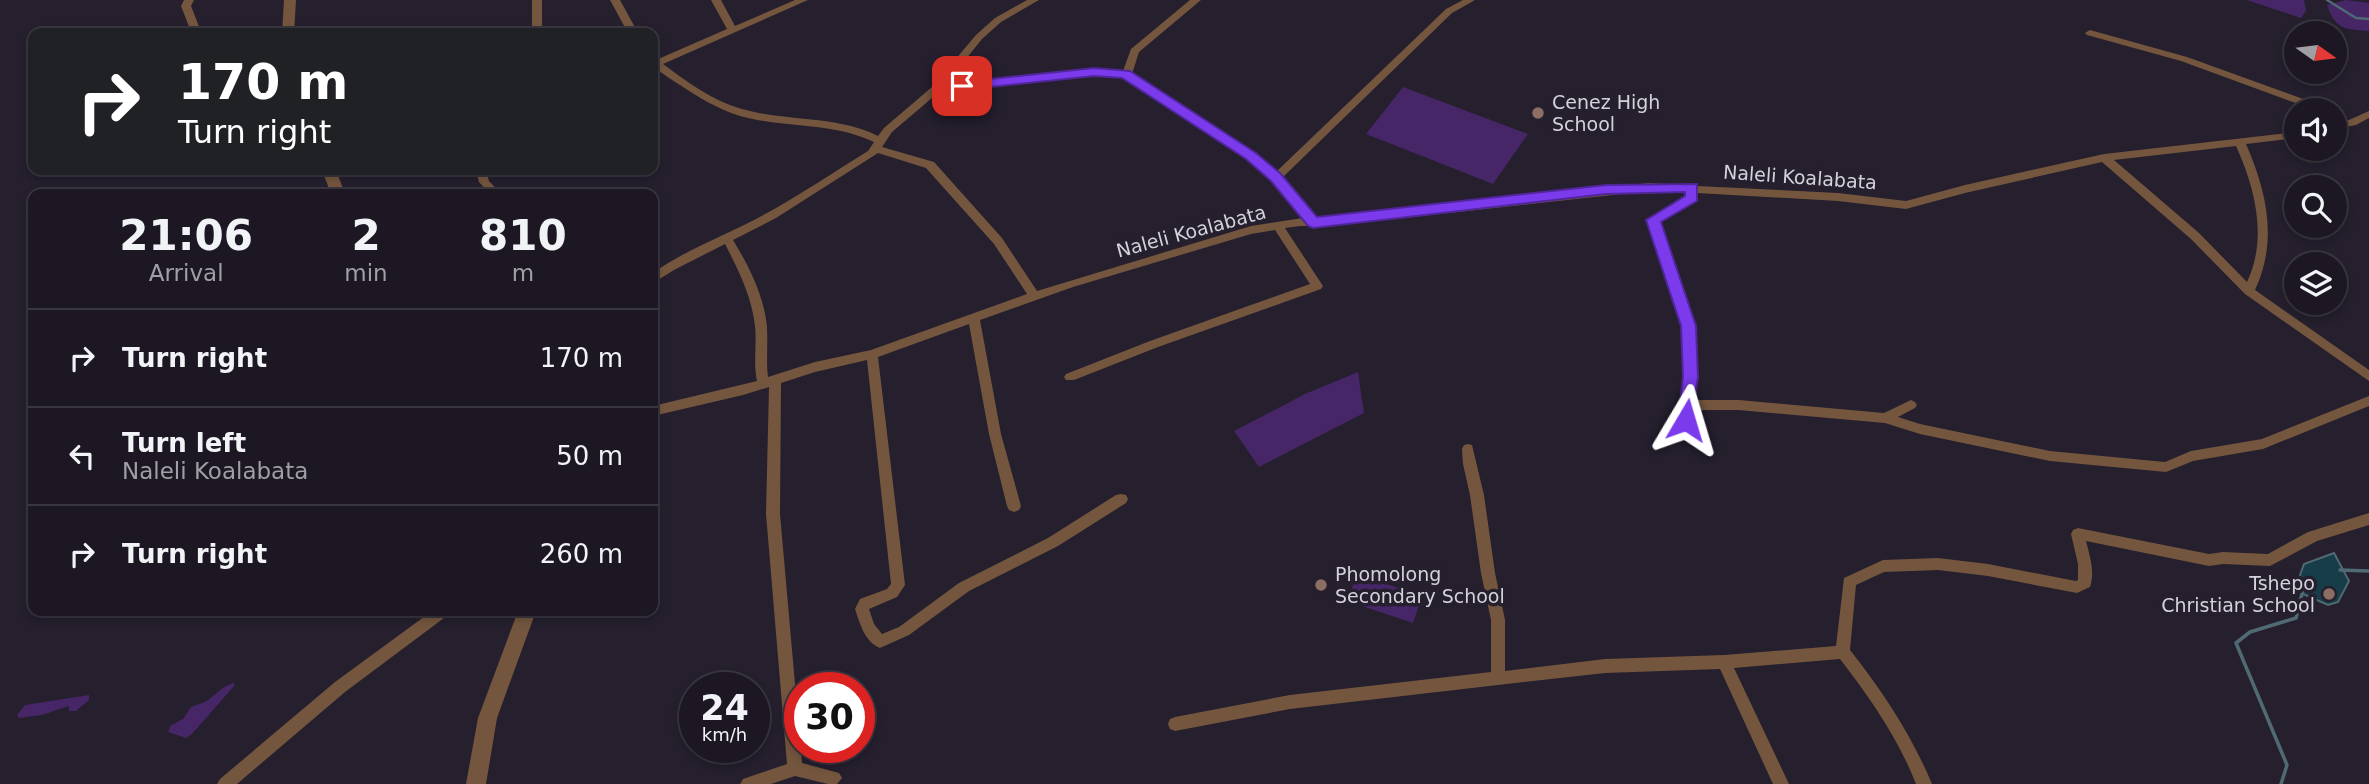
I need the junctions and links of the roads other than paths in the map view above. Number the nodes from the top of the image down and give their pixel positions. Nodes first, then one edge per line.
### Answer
1 (189, 0) edge
2 (290, 0) edge
3 (537, 0) edge
4 (615, 0) edge
5 (716, 0) edge
6 (803, 0) edge
7 (1034, 0) edge
8 (1196, 0) edge
9 (1470, 0) edge
10 (195, 28) edge
11 (288, 28) edge
12 (537, 28) edge
13 (630, 28) edge
14 (732, 29) junction
15 (2090, 33) dead end
16 (658, 62) edge
17 (658, 66) edge
18 (1125, 74) junction
19 (936, 89) junction
20 (2291, 98) edge
21 (2369, 114) edge
22 (2347, 120) edge
23 (2352, 123) junction
24 (2347, 124) edge
25 (2284, 136) edge
26 (2240, 142) junction
27 (879, 145) junction
28 (2104, 158) junction
29 (1276, 178) junction
30 (1692, 187) junction
31 (1313, 223) junction
32 (1278, 226) junction
33 (726, 237) junction
34 (658, 275) edge
35 (2249, 291) junction
36 (1034, 296) junction
37 (974, 318) junction
38 (872, 354) junction
39 (2369, 376) edge
40 (1070, 377) dead end
41 (769, 383) junction
42 (2369, 401) edge
43 (1688, 404) junction
44 (1911, 405) dead end
45 (658, 410) edge
46 (1885, 418) junction
47 (1682, 428) dead end
48 (1468, 449) dead end
49 (1121, 499) dead end
50 (1014, 506) dead end
51 (2369, 519) edge
52 (436, 616) edge
53 (525, 616) edge
54 (1843, 652) junction
55 (1724, 662) junction
56 (1498, 678) junction
57 (1175, 724) dead end
58 (795, 769) junction
59 (834, 778) dead end
60 (225, 784) edge
61 (476, 784) edge
62 (748, 784) edge
63 (1782, 784) edge
64 (1924, 784) edge

1 - 10 street
2 - 11 street
3 - 12 street
4 - 13 street
5 - 14 street
6 - 14 street
7 - 19 street
8 - 18 street
9 - 29 street
14 - 16 street
15 - 20 street
17 - 27 street
18 - 19 street
18 - 29 street
19 - 27 street
21 - 23 street
22 - 23 street
23 - 24 street
25 - 26 street, Naleli Koalabata
26 - 28 street, Naleli Koalabata
26 - 35 street
27 - 33 street
27 - 36 street
28 - 30 street, Naleli Koalabata
28 - 35 street
29 - 31 street
30 - 31 street, Naleli Koalabata
30 - 43 street
31 - 32 street, Naleli Koalabata
32 - 36 street, Naleli Koalabata
32 - 40 street
33 - 34 street
33 - 41 street
35 - 39 street
36 - 37 street, Naleli Koalabata
37 - 38 street, Naleli Koalabata
37 - 50 street
38 - 41 street, Naleli Koalabata
38 - 49 street
41 - 45 street, Naleli Koalabata
41 - 58 street
42 - 46 street
43 - 46 street
43 - 47 street
44 - 46 street
48 - 56 street
51 - 54 street
52 - 60 street
53 - 61 street
54 - 55 street
54 - 64 street
55 - 56 street
55 - 63 street
56 - 57 street
58 - 59 street
58 - 62 street

